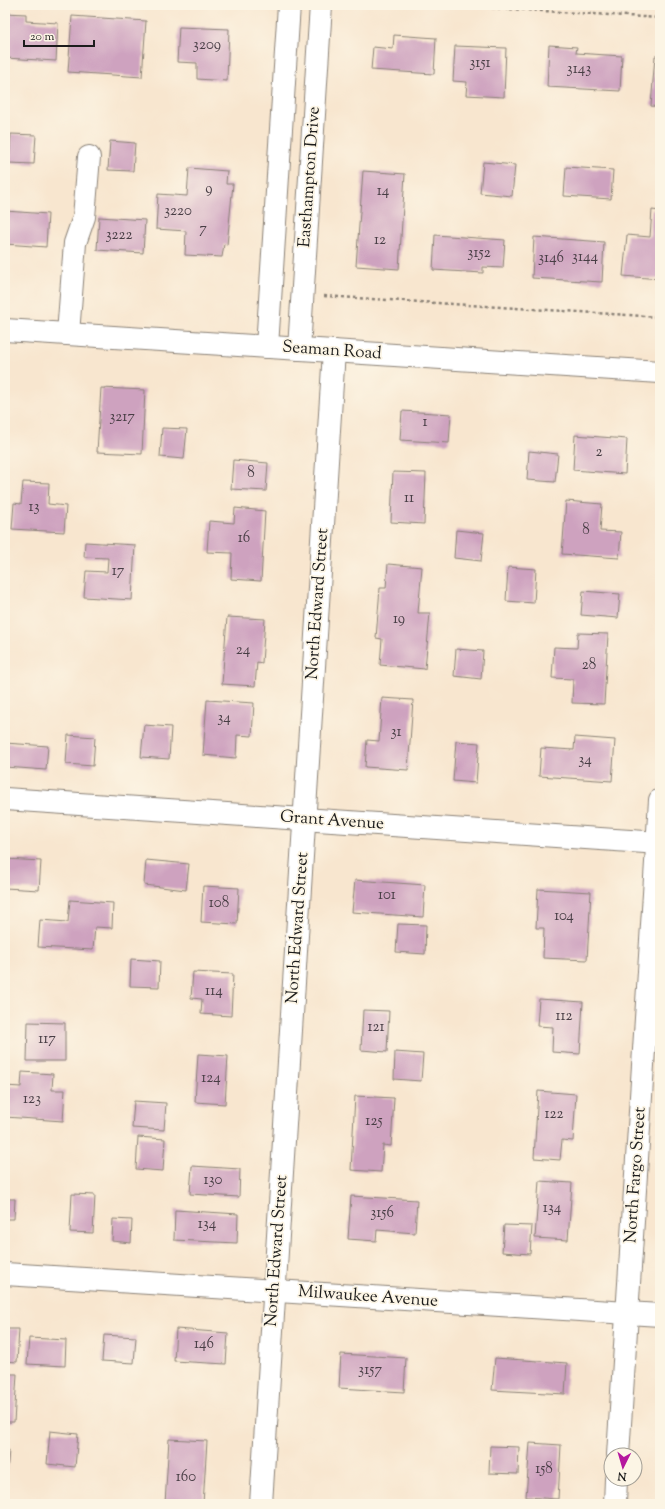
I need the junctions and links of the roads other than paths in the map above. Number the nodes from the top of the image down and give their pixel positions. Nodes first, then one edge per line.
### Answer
1 (288, 5) edge
2 (321, 5) edge
3 (89, 157) dead end
4 (5, 330) edge
5 (68, 334) junction
6 (267, 347) junction
7 (299, 349) junction
8 (334, 351) junction
9 (660, 372) edge
10 (5, 799) edge
11 (660, 800) edge
12 (304, 819) junction
13 (659, 843) edge
14 (5, 1274) edge
15 (275, 1291) junction
16 (627, 1313) junction
17 (660, 1315) edge
18 (619, 1447) edge
19 (616, 1487) edge
20 (261, 1504) edge
21 (615, 1504) edge

1 - 6 street, Easthampton Drive
2 - 7 street, Easthampton Drive
3 - 5 street
4 - 5 street, Seaman Road
5 - 6 street, Seaman Road
6 - 7 street, Seaman Road
7 - 8 street, Seaman Road
8 - 9 street, Seaman Road
8 - 12 street, North Edward Street
10 - 12 street, Grant Avenue
11 - 13 street, North Fargo Street
12 - 13 street, Grant Avenue
12 - 15 street, North Edward Street
13 - 16 street, North Fargo Street
14 - 15 street, Milwaukee Avenue
15 - 16 street, Milwaukee Avenue
15 - 20 street, North Edward Street
16 - 17 street, Milwaukee Avenue
16 - 18 street, North Fargo Street
19 - 21 street

